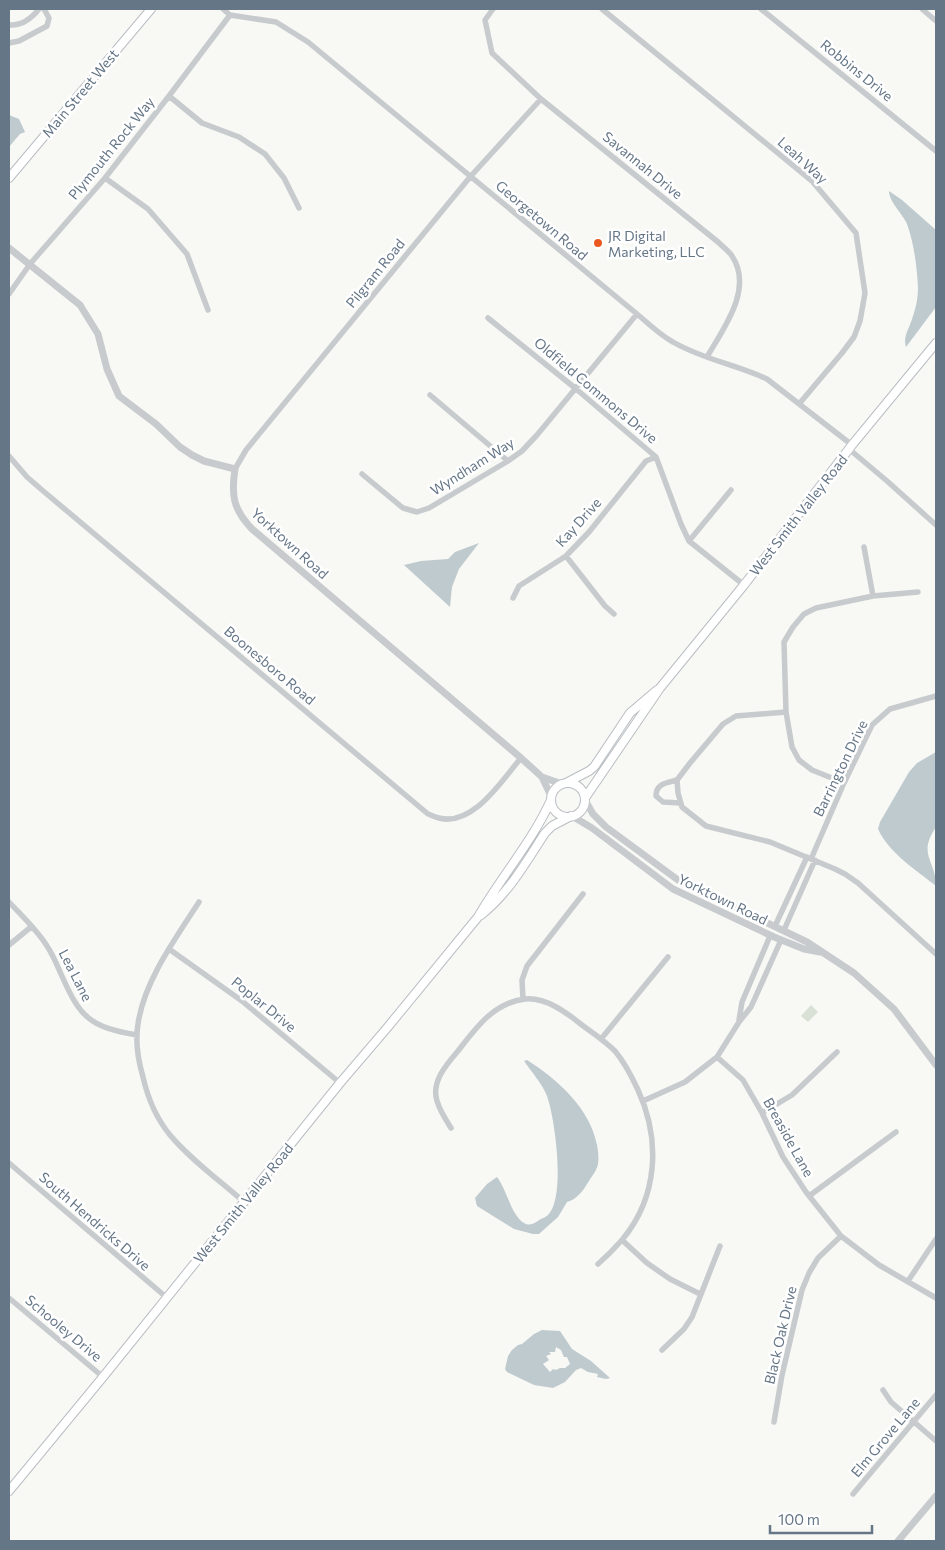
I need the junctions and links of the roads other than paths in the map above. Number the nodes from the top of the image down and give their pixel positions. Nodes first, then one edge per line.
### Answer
1 (39, 9) edge
2 (44, 9) edge
3 (151, 9) edge
4 (223, 9) edge
5 (493, 9) edge
6 (602, 9) edge
7 (761, 9) edge
8 (922, 9) edge
9 (230, 15) junction
10 (936, 21) edge
11 (9, 25) edge
12 (9, 43) edge
13 (169, 96) junction
14 (541, 99) junction
15 (936, 151) edge
16 (470, 177) junction
17 (105, 178) junction
18 (9, 179) edge
19 (299, 208) dead end
20 (9, 247) edge
21 (30, 264) junction
22 (9, 294) edge
23 (208, 310) dead end
24 (636, 314) junction
25 (488, 318) dead end
26 (936, 343) edge
27 (707, 357) junction
28 (575, 388) junction
29 (430, 395) dead end
30 (799, 404) junction
31 (850, 447) junction
32 (9, 456) edge
33 (656, 457) junction
34 (508, 461) junction
35 (235, 469) junction
36 (362, 474) dead end
37 (731, 490) dead end
38 (936, 525) edge
39 (690, 541) junction
40 (864, 547) dead end
41 (566, 556) junction
42 (744, 585) junction
43 (918, 592) dead end
44 (873, 596) junction
45 (514, 598) dead end
46 (614, 614) dead end
47 (660, 688) junction
48 (936, 696) edge
49 (786, 712) junction
50 (521, 758) junction
51 (542, 777) junction
52 (677, 780) junction
53 (844, 783) junction
54 (564, 784) junction
55 (551, 798) junction
56 (585, 799) junction
57 (681, 805) junction
58 (572, 816) junction
59 (811, 858) junction
60 (583, 894) dead end
61 (9, 902) edge
62 (200, 902) dead end
63 (478, 917) junction
64 (775, 926) junction
65 (31, 927) junction
66 (784, 930) junction
67 (770, 936) junction
68 (781, 940) junction
69 (9, 945) edge
70 (169, 949) junction
71 (822, 953) junction
72 (936, 954) edge
73 (668, 957) dead end
74 (523, 1000) junction
75 (739, 1022) junction
76 (137, 1035) junction
77 (601, 1039) junction
78 (837, 1052) dead end
79 (717, 1057) junction
80 (936, 1065) edge
81 (340, 1083) junction
82 (643, 1101) junction
83 (762, 1113) junction
84 (451, 1128) dead end
85 (896, 1132) dead end
86 (9, 1163) edge
87 (809, 1196) junction
88 (244, 1202) junction
89 (841, 1236) junction
90 (936, 1239) edge
91 (622, 1240) junction
92 (720, 1246) dead end
93 (598, 1264) dead end
94 (908, 1281) junction
95 (700, 1294) junction
96 (166, 1297) junction
97 (9, 1298) edge
98 (936, 1298) edge
99 (662, 1350) dead end
100 (103, 1377) junction
101 (884, 1390) dead end
102 (936, 1395) edge
103 (774, 1422) dead end
104 (913, 1422) junction
105 (936, 1441) edge
106 (9, 1491) edge
107 (853, 1494) dead end
108 (936, 1496) edge
109 (898, 1541) edge

1 - 11 street
2 - 12 street
3 - 18 main road, Main Street West
4 - 9 street
5 - 14 street, Savannah Drive
6 - 30 street, Leah Way
7 - 15 street, Robbins Drive
8 - 10 street
9 - 13 street, Plymouth Rock Way
9 - 16 street, Georgetown Road
13 - 17 street, Plymouth Rock Way
13 - 19 street
14 - 16 street, Pilgram Road
14 - 27 street, Savannah Drive
16 - 24 street, Georgetown Road
16 - 35 street, Pilgram Road
17 - 21 street, Plymouth Rock Way
17 - 23 street
20 - 21 street
21 - 22 street, Plymouth Rock Way
21 - 35 street
24 - 27 street, Georgetown Road
24 - 28 street, Wyndham Way
25 - 28 street, Oldfield Commons Drive
26 - 31 main road, West Smith Valley Road
27 - 30 street, Georgetown Road
28 - 33 street, Oldfield Commons Drive
28 - 34 street, Wyndham Way
29 - 34 street
30 - 31 street, Georgetown Road
31 - 38 street, Georgetown Road
31 - 42 main road, West Smith Valley Road
32 - 50 street, Boonesboro Road
33 - 39 street, Oldfield Commons Drive
33 - 41 street, Kay Drive
34 - 36 street, Wyndham Way
35 - 50 street, Yorktown Road
37 - 39 street
39 - 42 street, Oldfield Commons Drive
40 - 44 street
41 - 45 street, Kay Drive
41 - 46 street
42 - 47 main road, West Smith Valley Road
43 - 44 street
44 - 49 street
47 - 54 main road, West Smith Valley Road
47 - 56 main road, West Smith Valley Road
48 - 53 street, Barrington Drive
49 - 52 street
49 - 53 street
50 - 51 street, Yorktown Road
51 - 54 street, Yorktown Road
51 - 55 street, Yorktown Road
52 - 57 street
52 - 57 street
53 - 59 street, Barrington Drive
54 - 55 main road
54 - 56 main road
55 - 58 main road
55 - 63 main road, West Smith Valley Road
56 - 58 main road
56 - 64 street, Yorktown Road
57 - 59 street
58 - 63 main road, West Smith Valley Road
58 - 67 street, Yorktown Road
59 - 64 street
59 - 66 street
59 - 72 street
60 - 74 street
61 - 65 street, Lea Lane
62 - 70 street
63 - 81 main road, West Smith Valley Road
64 - 66 street, Yorktown Road
65 - 69 street
65 - 76 street, Lea Lane
66 - 71 street, Yorktown Road
67 - 68 street, Yorktown Road
67 - 75 street
68 - 71 street, Yorktown Road
68 - 75 street
70 - 76 street
70 - 81 street, Poplar Drive
71 - 80 street, Yorktown Road
73 - 77 street
74 - 77 street
74 - 84 street
75 - 79 street
76 - 88 street
77 - 82 street
78 - 83 street
79 - 82 street
79 - 83 street, Breaside Lane
81 - 88 main road, West Smith Valley Road
82 - 91 street
83 - 87 street, Breaside Lane
85 - 87 street
86 - 96 street, South Hendricks Drive
87 - 89 street, Breaside Lane
88 - 96 main road, West Smith Valley Road
89 - 94 street, Breaside Lane
89 - 103 street, Black Oak Drive
90 - 94 street
91 - 93 street
91 - 95 street
92 - 95 street
94 - 98 street, Breaside Lane
95 - 99 street
96 - 100 main road, West Smith Valley Road
97 - 100 street, Schooley Drive
100 - 106 main road, West Smith Valley Road
101 - 104 street
102 - 104 street, Elm Grove Lane
104 - 105 street
104 - 107 street, Elm Grove Lane
108 - 109 street

